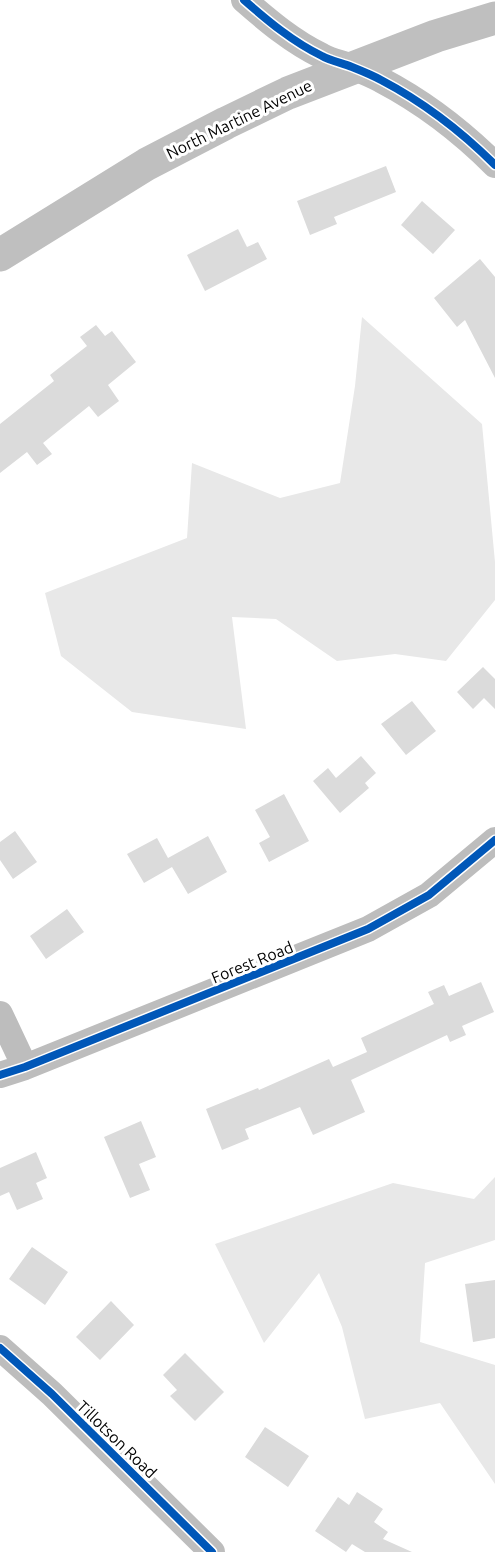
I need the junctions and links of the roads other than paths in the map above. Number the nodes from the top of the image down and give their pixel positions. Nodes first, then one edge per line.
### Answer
1 (244, 0) edge
2 (495, 18) edge
3 (353, 67) junction
4 (495, 165) edge
5 (0, 255) edge
6 (495, 840) edge
7 (0, 1014) edge
8 (25, 1067) junction
9 (0, 1075) edge
10 (0, 1348) edge
11 (212, 1552) edge

1 - 3 street
2 - 3 main road, North Martine Avenue
3 - 4 street
3 - 5 main road, North Martine Avenue
6 - 8 street, Forest Road
7 - 8 street
8 - 9 street, Forest Road
10 - 11 street, Tillotson Road

